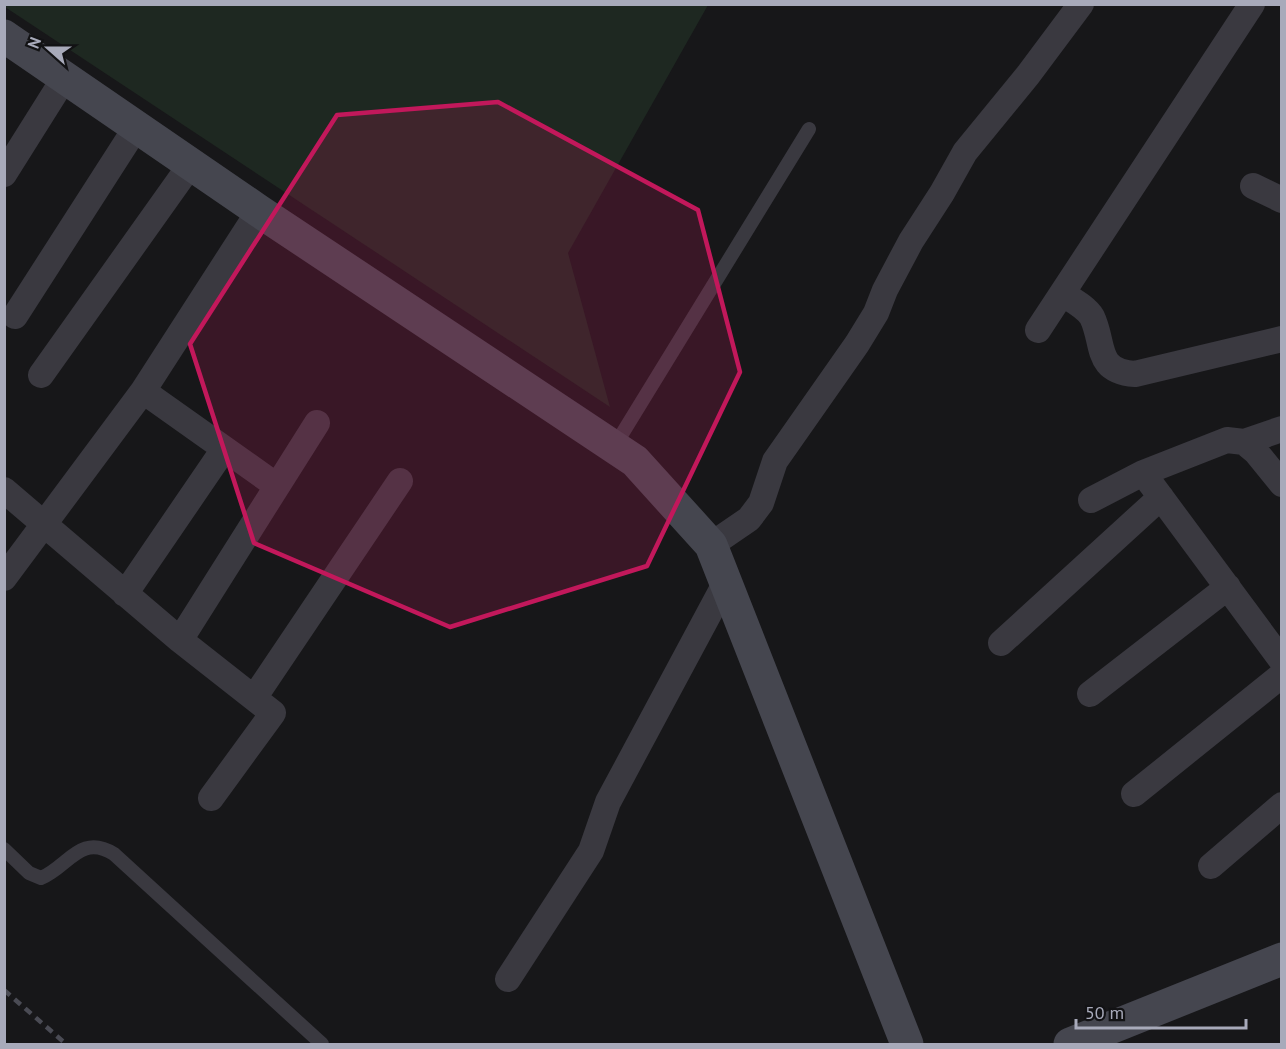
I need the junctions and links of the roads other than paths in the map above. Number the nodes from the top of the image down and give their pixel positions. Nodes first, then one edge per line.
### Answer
1 (1081, 4) edge
2 (1252, 4) edge
3 (4, 36) edge
4 (65, 77) junction
5 (136, 126) junction
6 (809, 129) dead end
7 (191, 164) junction
8 (4, 174) edge
9 (1253, 186) dead end
10 (1281, 200) edge
11 (260, 211) junction
12 (1063, 294) junction
13 (15, 316) dead end
14 (1038, 330) dead end
15 (1281, 339) edge
16 (41, 375) dead end
17 (143, 391) junction
18 (317, 423) dead end
19 (1281, 429) edge
20 (1244, 442) junction
21 (614, 447) junction
22 (224, 449) junction
23 (1143, 473) junction
24 (400, 481) dead end
25 (1281, 484) edge
26 (277, 486) junction
27 (4, 490) edge
28 (1161, 497) junction
29 (1091, 500) dead end
30 (44, 525) junction
31 (711, 545) junction
32 (4, 578) edge
33 (726, 582) junction
34 (1228, 587) junction
35 (125, 594) junction
36 (180, 640) junction
37 (1001, 643) dead end
38 (1281, 661) edge
39 (1281, 675) edge
40 (1090, 694) dead end
41 (254, 698) junction
42 (1134, 794) dead end
43 (211, 798) dead end
44 (1281, 805) edge
45 (4, 849) edge
46 (1211, 866) dead end
47 (1281, 959) edge
48 (508, 979) dead end
49 (322, 1044) edge
50 (907, 1044) edge
51 (1070, 1044) edge

1 - 31 street
2 - 12 street
3 - 4 main road
4 - 5 main road
4 - 8 street
5 - 7 main road
5 - 13 street
6 - 21 lane
7 - 11 main road
7 - 16 street
9 - 10 street
11 - 17 street
11 - 21 main road
12 - 14 street
12 - 15 street
17 - 22 street
17 - 30 street
18 - 26 street
19 - 20 street
20 - 23 street
20 - 25 street
21 - 31 main road
22 - 26 street
22 - 35 street
23 - 28 street
23 - 29 street
24 - 41 street
26 - 36 street
27 - 30 street
28 - 34 street
28 - 37 street
30 - 32 street
30 - 35 street
31 - 33 main road
33 - 48 street
33 - 50 main road
34 - 38 street
34 - 40 street
35 - 36 street
36 - 41 street
39 - 42 street
41 - 43 street
44 - 46 street
45 - 49 lane
47 - 51 main road

